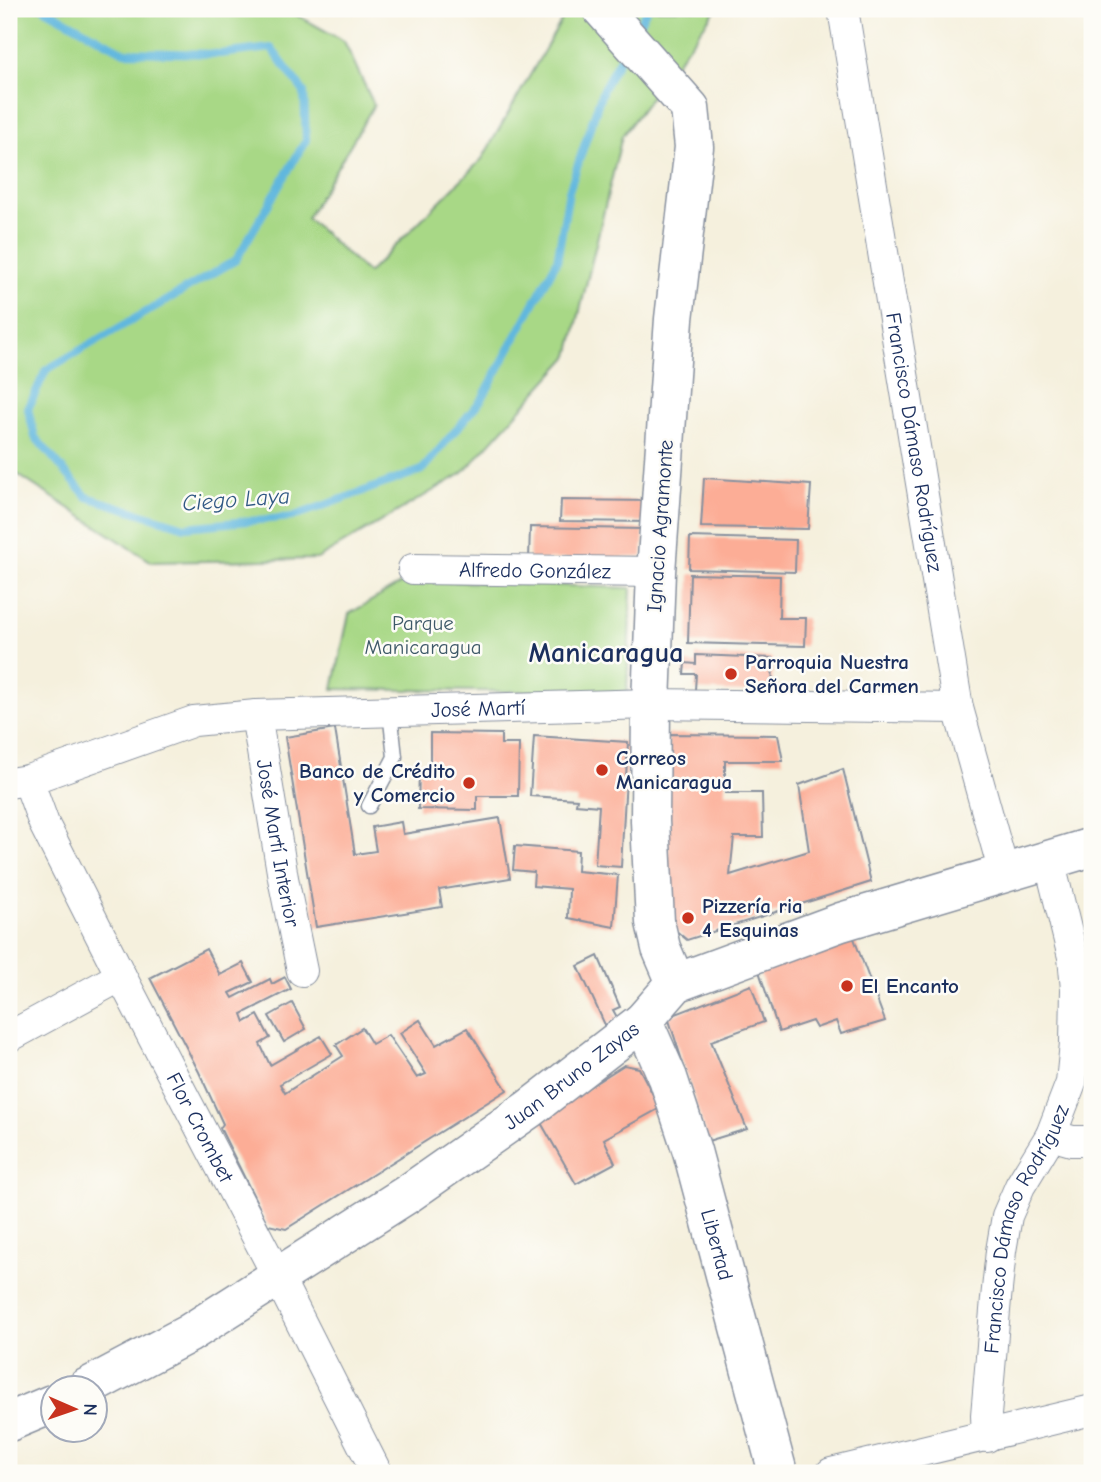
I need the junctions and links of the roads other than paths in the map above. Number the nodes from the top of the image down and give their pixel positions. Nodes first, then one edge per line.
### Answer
1 (602, 9) edge
2 (843, 9) edge
3 (413, 569) dead end
4 (656, 572) junction
5 (651, 704) junction
6 (958, 708) junction
7 (390, 711) junction
8 (256, 715) junction
9 (19, 782) edge
10 (369, 806) dead end
11 (1092, 848) edge
12 (1049, 860) junction
13 (1003, 873) junction
14 (302, 971) dead end
15 (121, 976) junction
16 (676, 984) junction
17 (643, 1021) junction
18 (9, 1037) edge
19 (1051, 1135) junction
20 (1092, 1141) edge
21 (278, 1277) junction
22 (108, 1376) edge
23 (38, 1410) edge
24 (1092, 1410) edge
25 (9, 1422) edge
26 (987, 1437) junction
27 (377, 1473) edge
28 (778, 1473) edge
29 (831, 1473) edge

1 - 4 main road, Ignacio Agramonte
2 - 6 street, Francisco Dámaso Rodríguez
3 - 4 street, Alfredo González
4 - 5 main road, Ignacio Agramonte
5 - 6 street, José Martí
5 - 7 street, José Martí
5 - 16 main road, Ignacio Agramonte
6 - 13 street, Francisco Dámaso Rodríguez
7 - 8 street, José Martí
7 - 10 lane
8 - 9 street, José Martí
8 - 14 street, José Martí Interior
9 - 15 street, Flor Crombet
11 - 12 main road, Juan Bruno Zayas
12 - 13 main road, Juan Bruno Zayas
12 - 19 street, Francisco Dámaso Rodríguez
13 - 16 main road, Juan Bruno Zayas
15 - 18 street
15 - 21 street, Flor Crombet
16 - 17 main road, Juan Bruno Zayas
17 - 21 main road, Juan Bruno Zayas
17 - 28 main road, Libertad
19 - 20 street
19 - 26 street, Francisco Dámaso Rodríguez
21 - 22 main road, Juan Bruno Zayas
21 - 27 street, Flor Crombet
23 - 25 main road
24 - 26 street
26 - 29 street

